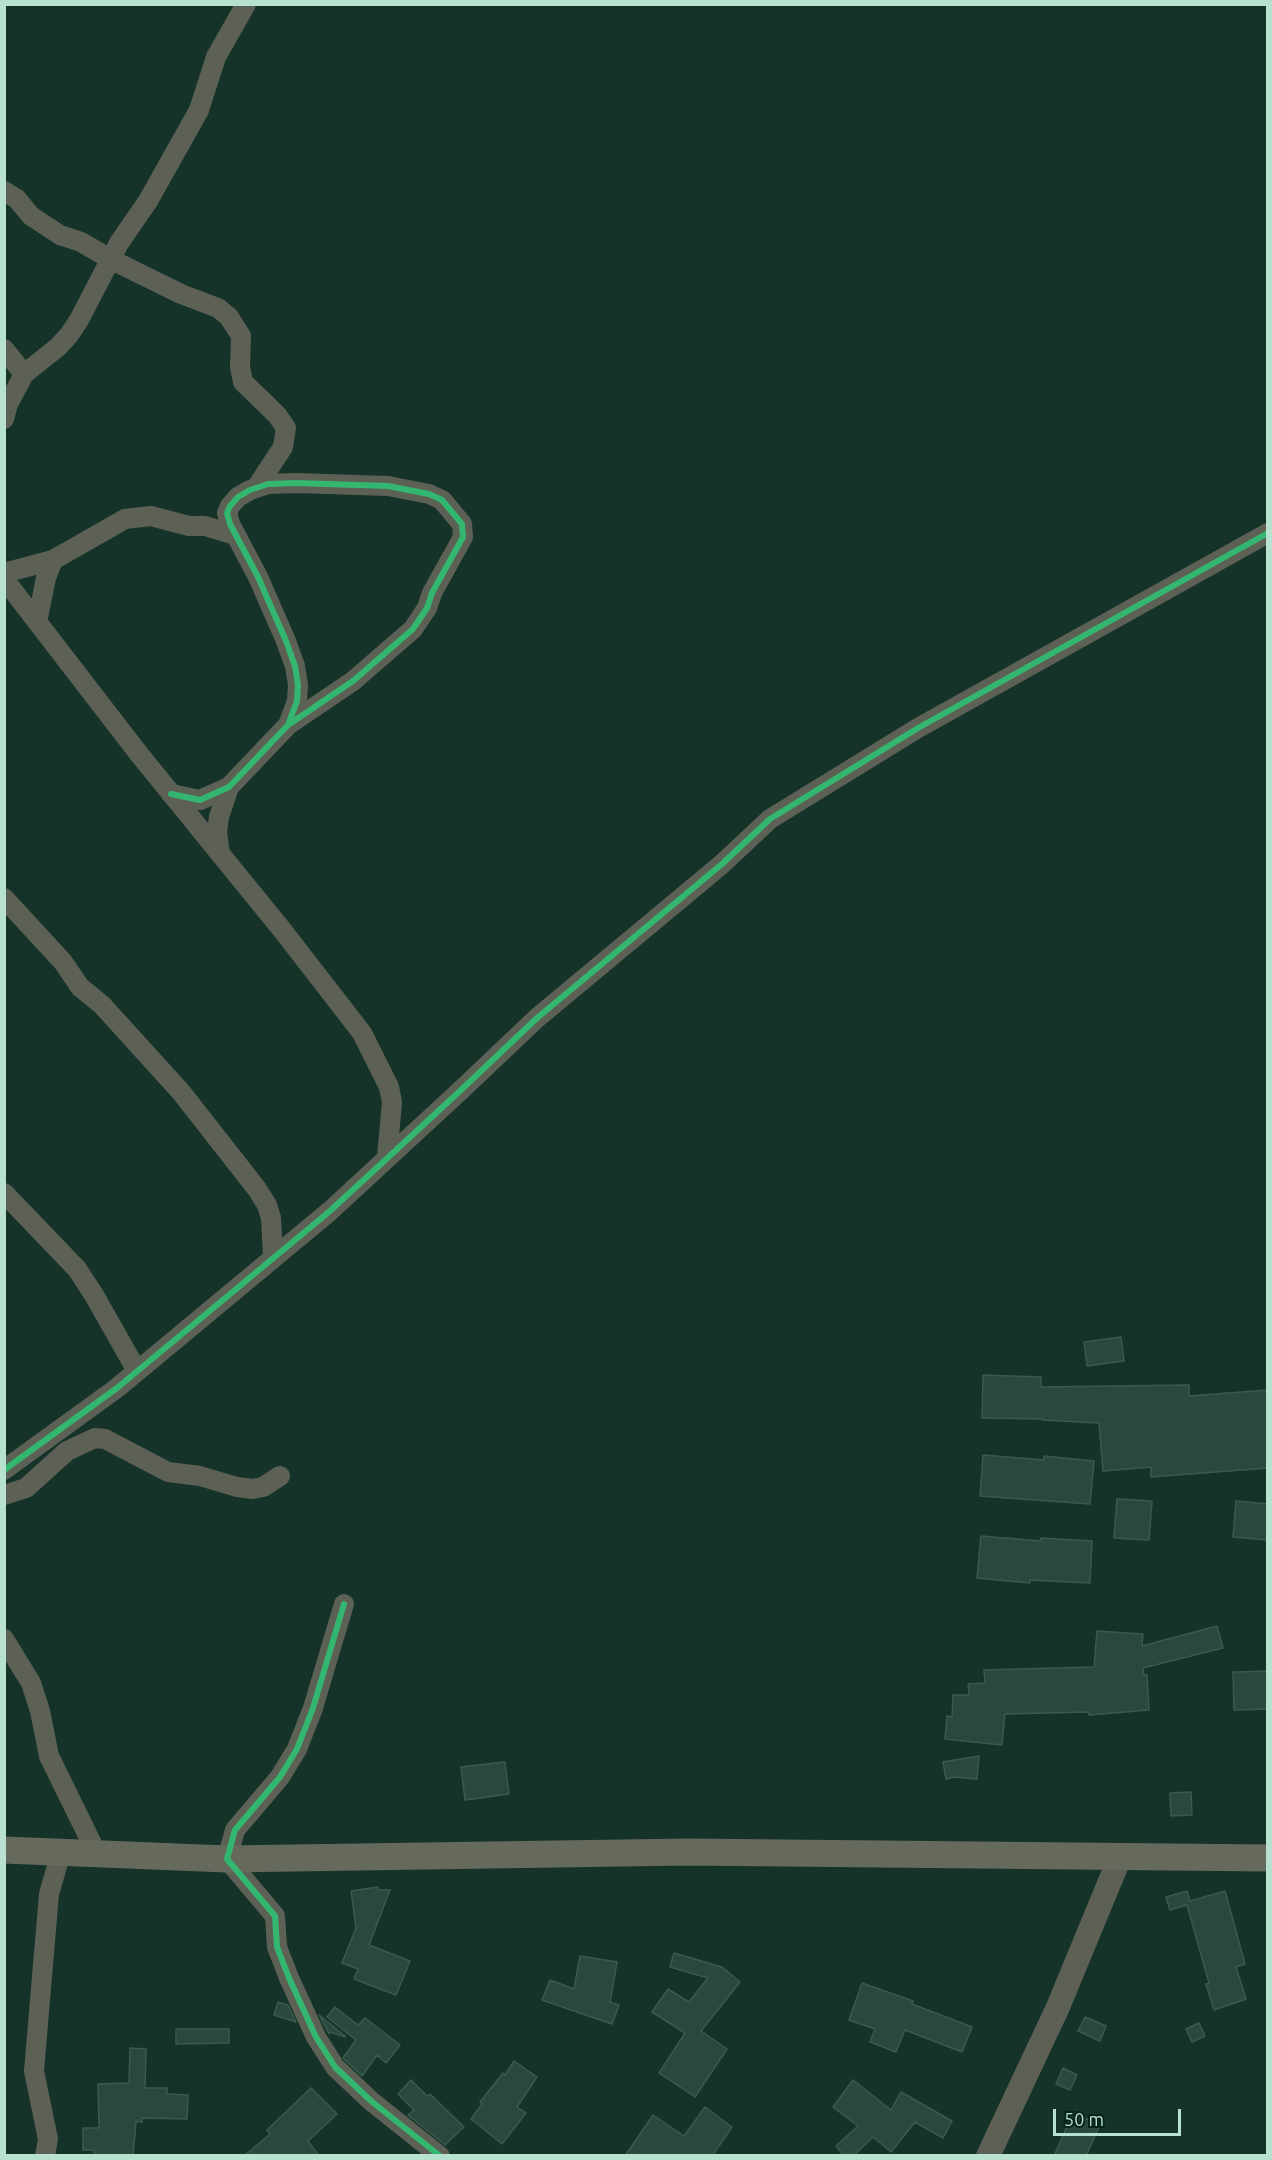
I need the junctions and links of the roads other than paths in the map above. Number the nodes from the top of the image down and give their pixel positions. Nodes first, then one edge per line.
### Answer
1 (246, 4) edge
2 (4, 191) edge
3 (110, 259) junction
4 (4, 349) edge
5 (24, 374) junction
6 (4, 419) edge
7 (256, 488) junction
8 (227, 513) junction
9 (205, 526) junction
10 (1268, 533) edge
11 (235, 535) junction
12 (53, 560) junction
13 (5, 579) edge
14 (37, 622) junction
15 (288, 725) junction
16 (229, 787) junction
17 (171, 794) junction
18 (220, 855) junction
19 (4, 898) edge
20 (387, 1157) junction
21 (4, 1193) edge
22 (273, 1257) junction
23 (137, 1371) junction
24 (4, 1470) edge
25 (280, 1476) dead end
26 (4, 1495) edge
27 (344, 1604) dead end
28 (4, 1639) edge
29 (4, 1850) edge
30 (61, 1852) junction
31 (97, 1854) junction
32 (1120, 1857) junction
33 (227, 1858) junction
34 (1268, 1858) edge
35 (45, 2156) edge
36 (440, 2156) edge
37 (988, 2156) edge

1 - 3 street
2 - 3 street
3 - 5 street
3 - 7 street
4 - 5 street
5 - 6 street
7 - 8 street
7 - 15 street
8 - 9 street
8 - 11 street
9 - 11 street
9 - 12 street
10 - 20 street
11 - 15 street
12 - 13 street
12 - 14 street
13 - 14 street
14 - 17 street
15 - 16 street
16 - 17 street
16 - 18 street
17 - 18 street
18 - 20 street
19 - 22 street
20 - 22 street
21 - 23 street
22 - 23 street
23 - 24 street
25 - 26 street
27 - 33 street
28 - 31 street
29 - 30 main road
30 - 31 main road
30 - 35 street
31 - 33 main road
32 - 33 main road
32 - 34 main road
32 - 37 street
33 - 36 street

